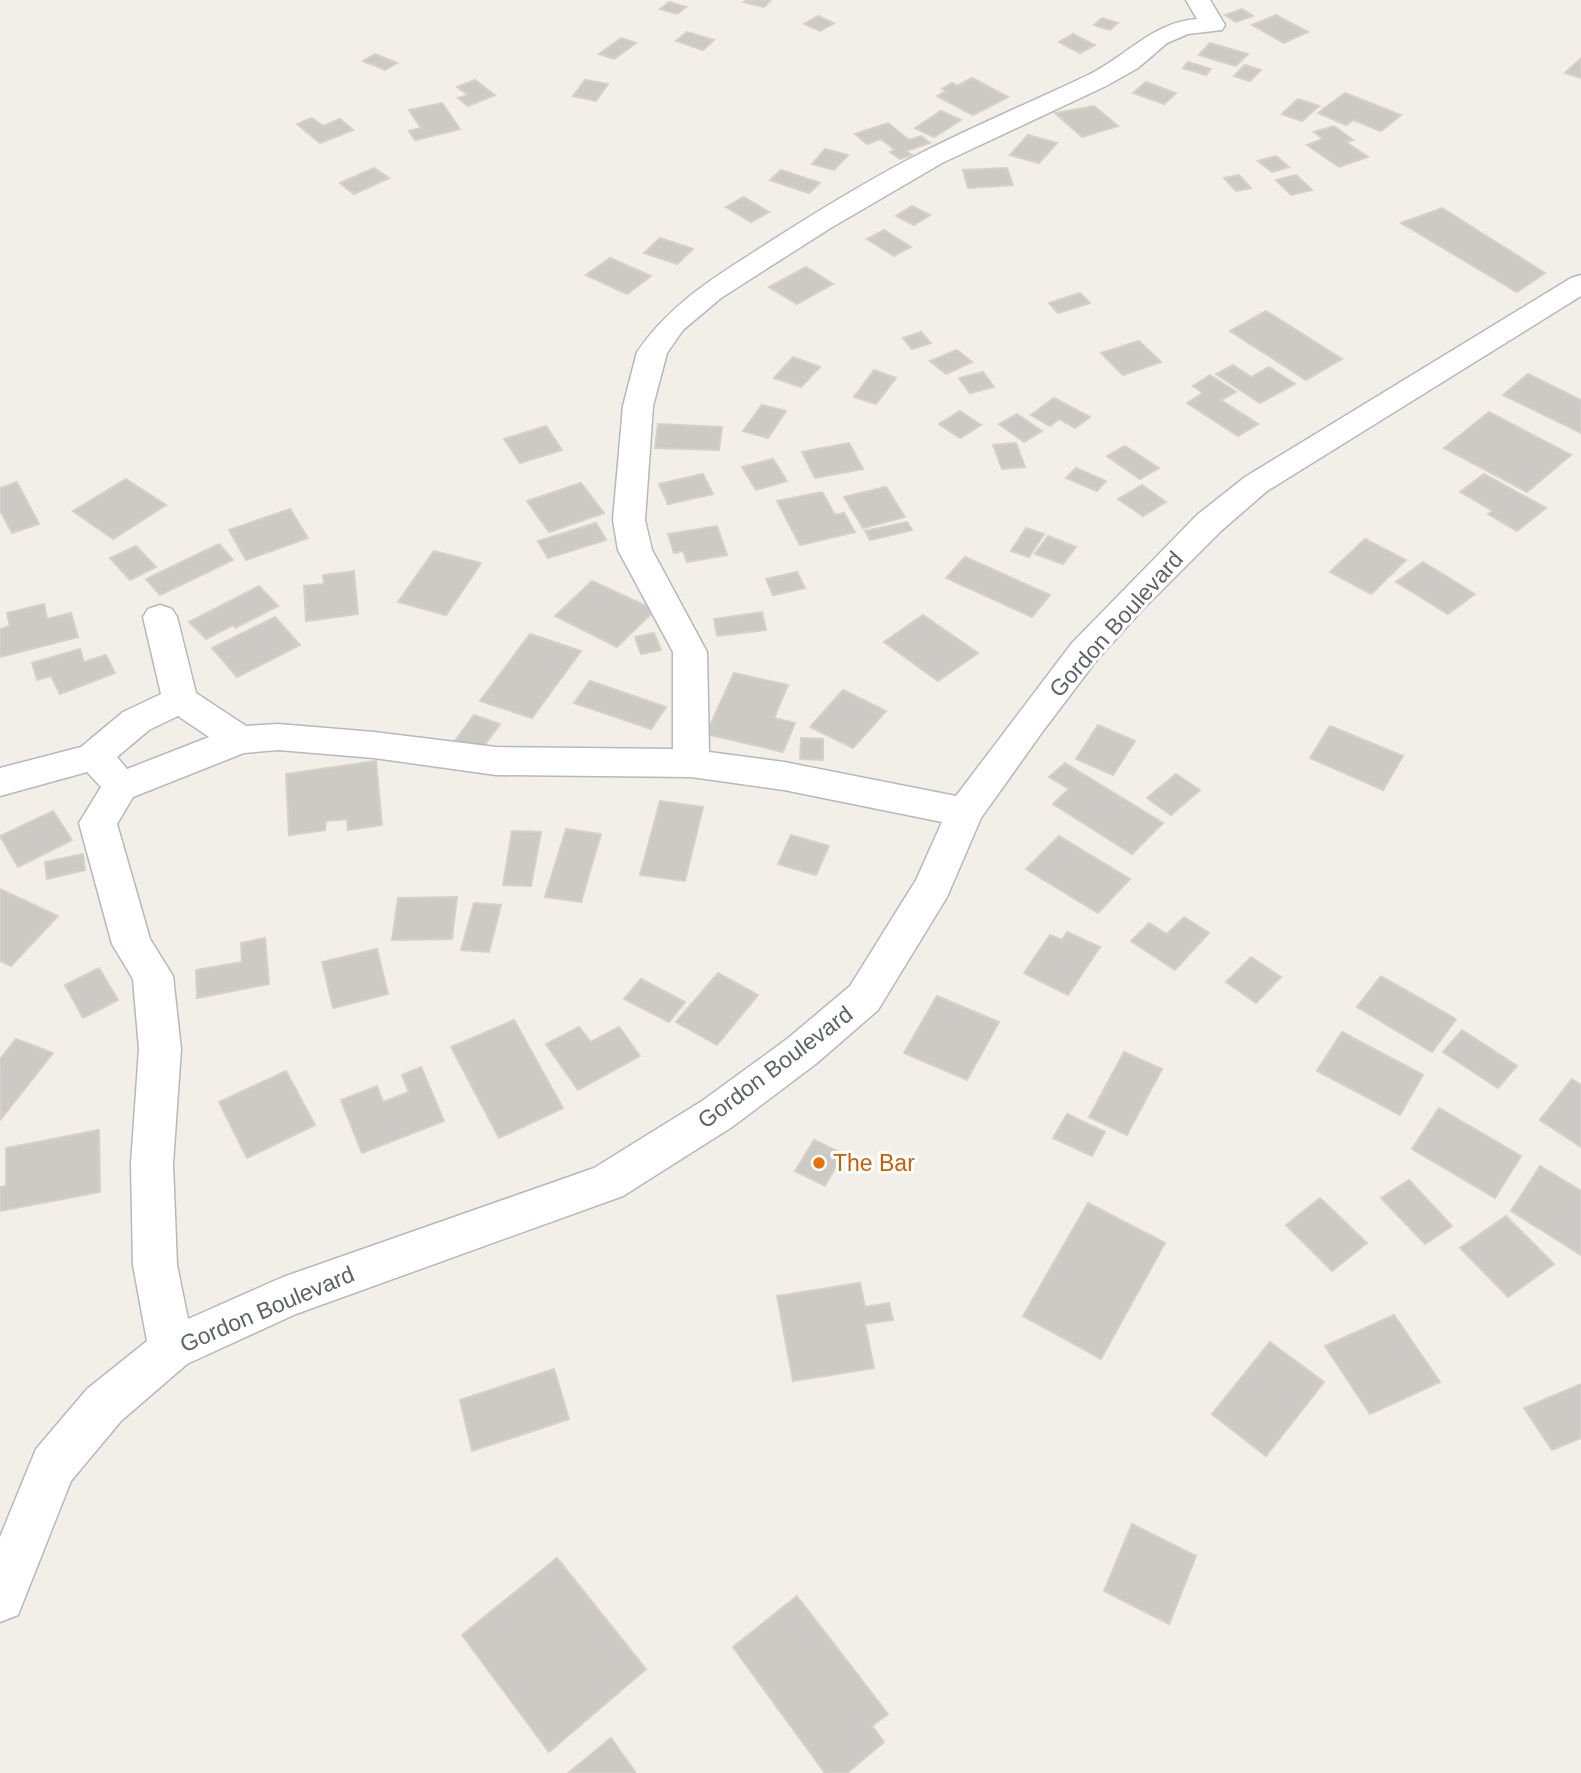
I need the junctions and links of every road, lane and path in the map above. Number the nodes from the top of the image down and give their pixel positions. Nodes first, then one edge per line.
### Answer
1 (1198, 0) edge
2 (1581, 284) edge
3 (160, 617) dead end
4 (180, 700) junction
5 (240, 740) junction
6 (93, 757) junction
7 (691, 763) junction
8 (0, 782) edge
9 (120, 787) junction
10 (965, 812) junction
11 (171, 1349) junction
12 (0, 1597) edge

1 - 7 street
2 - 10 street, Gordon Boulevard
3 - 4 street
4 - 5 street
4 - 6 street
5 - 7 street
5 - 9 street
6 - 8 street
6 - 9 street
7 - 10 street
9 - 11 street
10 - 11 street, Gordon Boulevard
11 - 12 street, Gordon Boulevard

